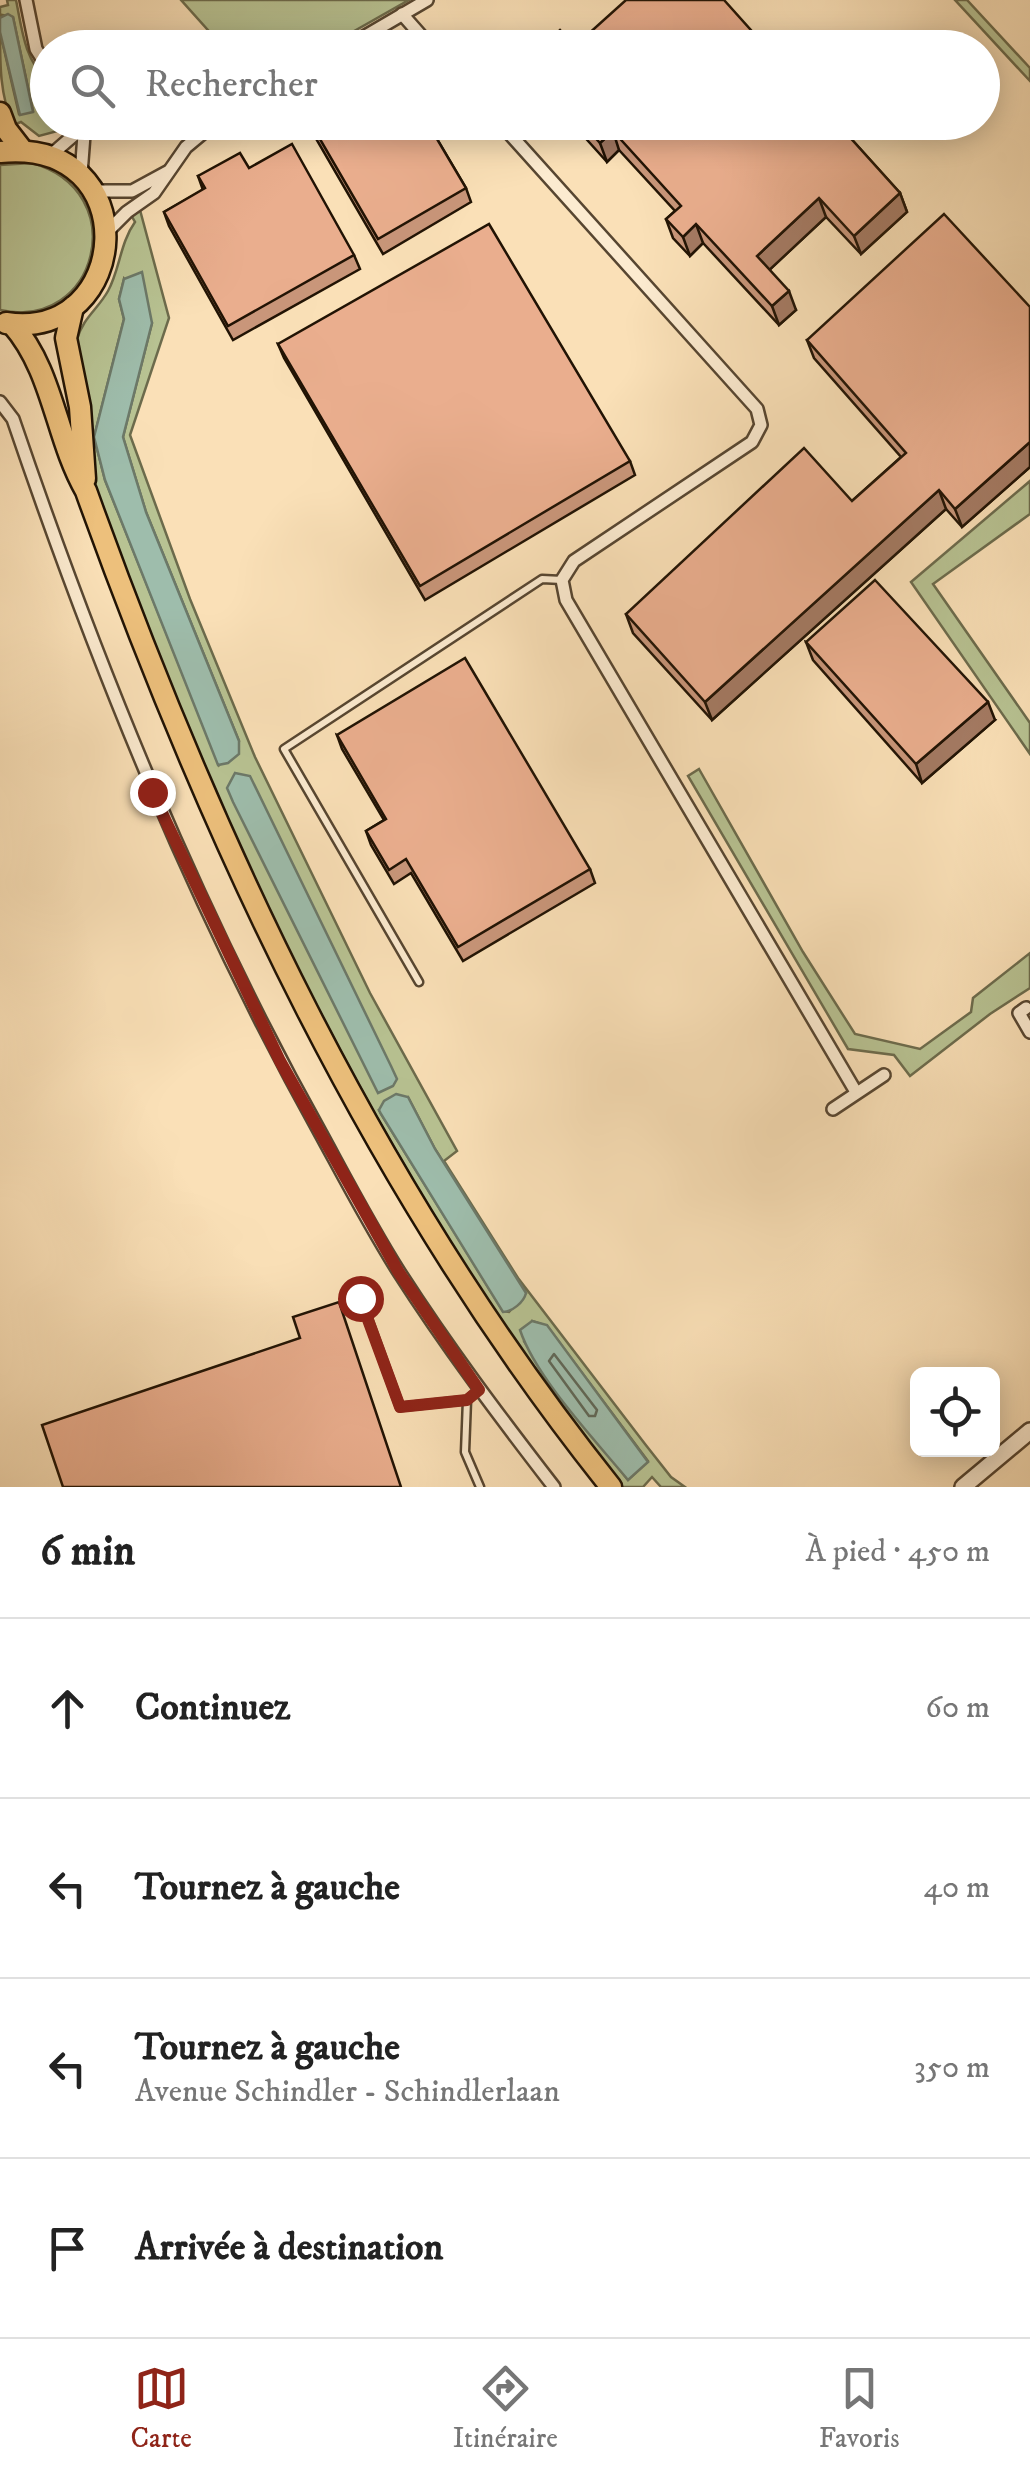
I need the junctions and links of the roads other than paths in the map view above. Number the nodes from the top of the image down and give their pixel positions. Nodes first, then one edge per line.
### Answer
1 (26, 0) edge
2 (427, 0) edge
3 (402, 14) junction
4 (32, 30) edge
5 (375, 30) edge
6 (416, 30) edge
7 (0, 113) edge
8 (68, 140) edge
9 (84, 140) edge
10 (194, 140) edge
11 (516, 140) edge
12 (23, 151) junction
13 (0, 152) edge
14 (50, 155) junction
15 (167, 172) junction
16 (80, 174) junction
17 (94, 191) junction
18 (107, 232) junction
19 (72, 307) junction
20 (6, 323) edge
21 (0, 402) edge
22 (86, 492) junction
23 (562, 580) junction
24 (420, 982) dead end
25 (1026, 1008) dead end
26 (1030, 1032) edge
27 (884, 1075) dead end
28 (856, 1092) junction
29 (833, 1109) dead end
30 (360, 1298) dead end
31 (479, 1390) junction
32 (467, 1400) junction
33 (1030, 1431) edge
34 (480, 1487) edge
35 (554, 1487) edge
36 (611, 1487) edge
37 (963, 1487) edge

1 - 4 street
2 - 3 street
3 - 5 street
3 - 6 street
7 - 12 highway
8 - 14 street
9 - 16 street
10 - 15 street
11 - 23 street
12 - 13 highway
12 - 14 highway
14 - 16 highway
15 - 17 street
15 - 18 street
16 - 17 highway
17 - 18 highway
18 - 19 highway
19 - 20 highway
19 - 22 highway
20 - 22 highway
21 - 31 street
22 - 36 highway
23 - 24 lane
23 - 28 street
25 - 26 street
27 - 28 street
28 - 29 street
30 - 32 lane
31 - 32 lane
31 - 35 street
32 - 34 lane
33 - 37 street

